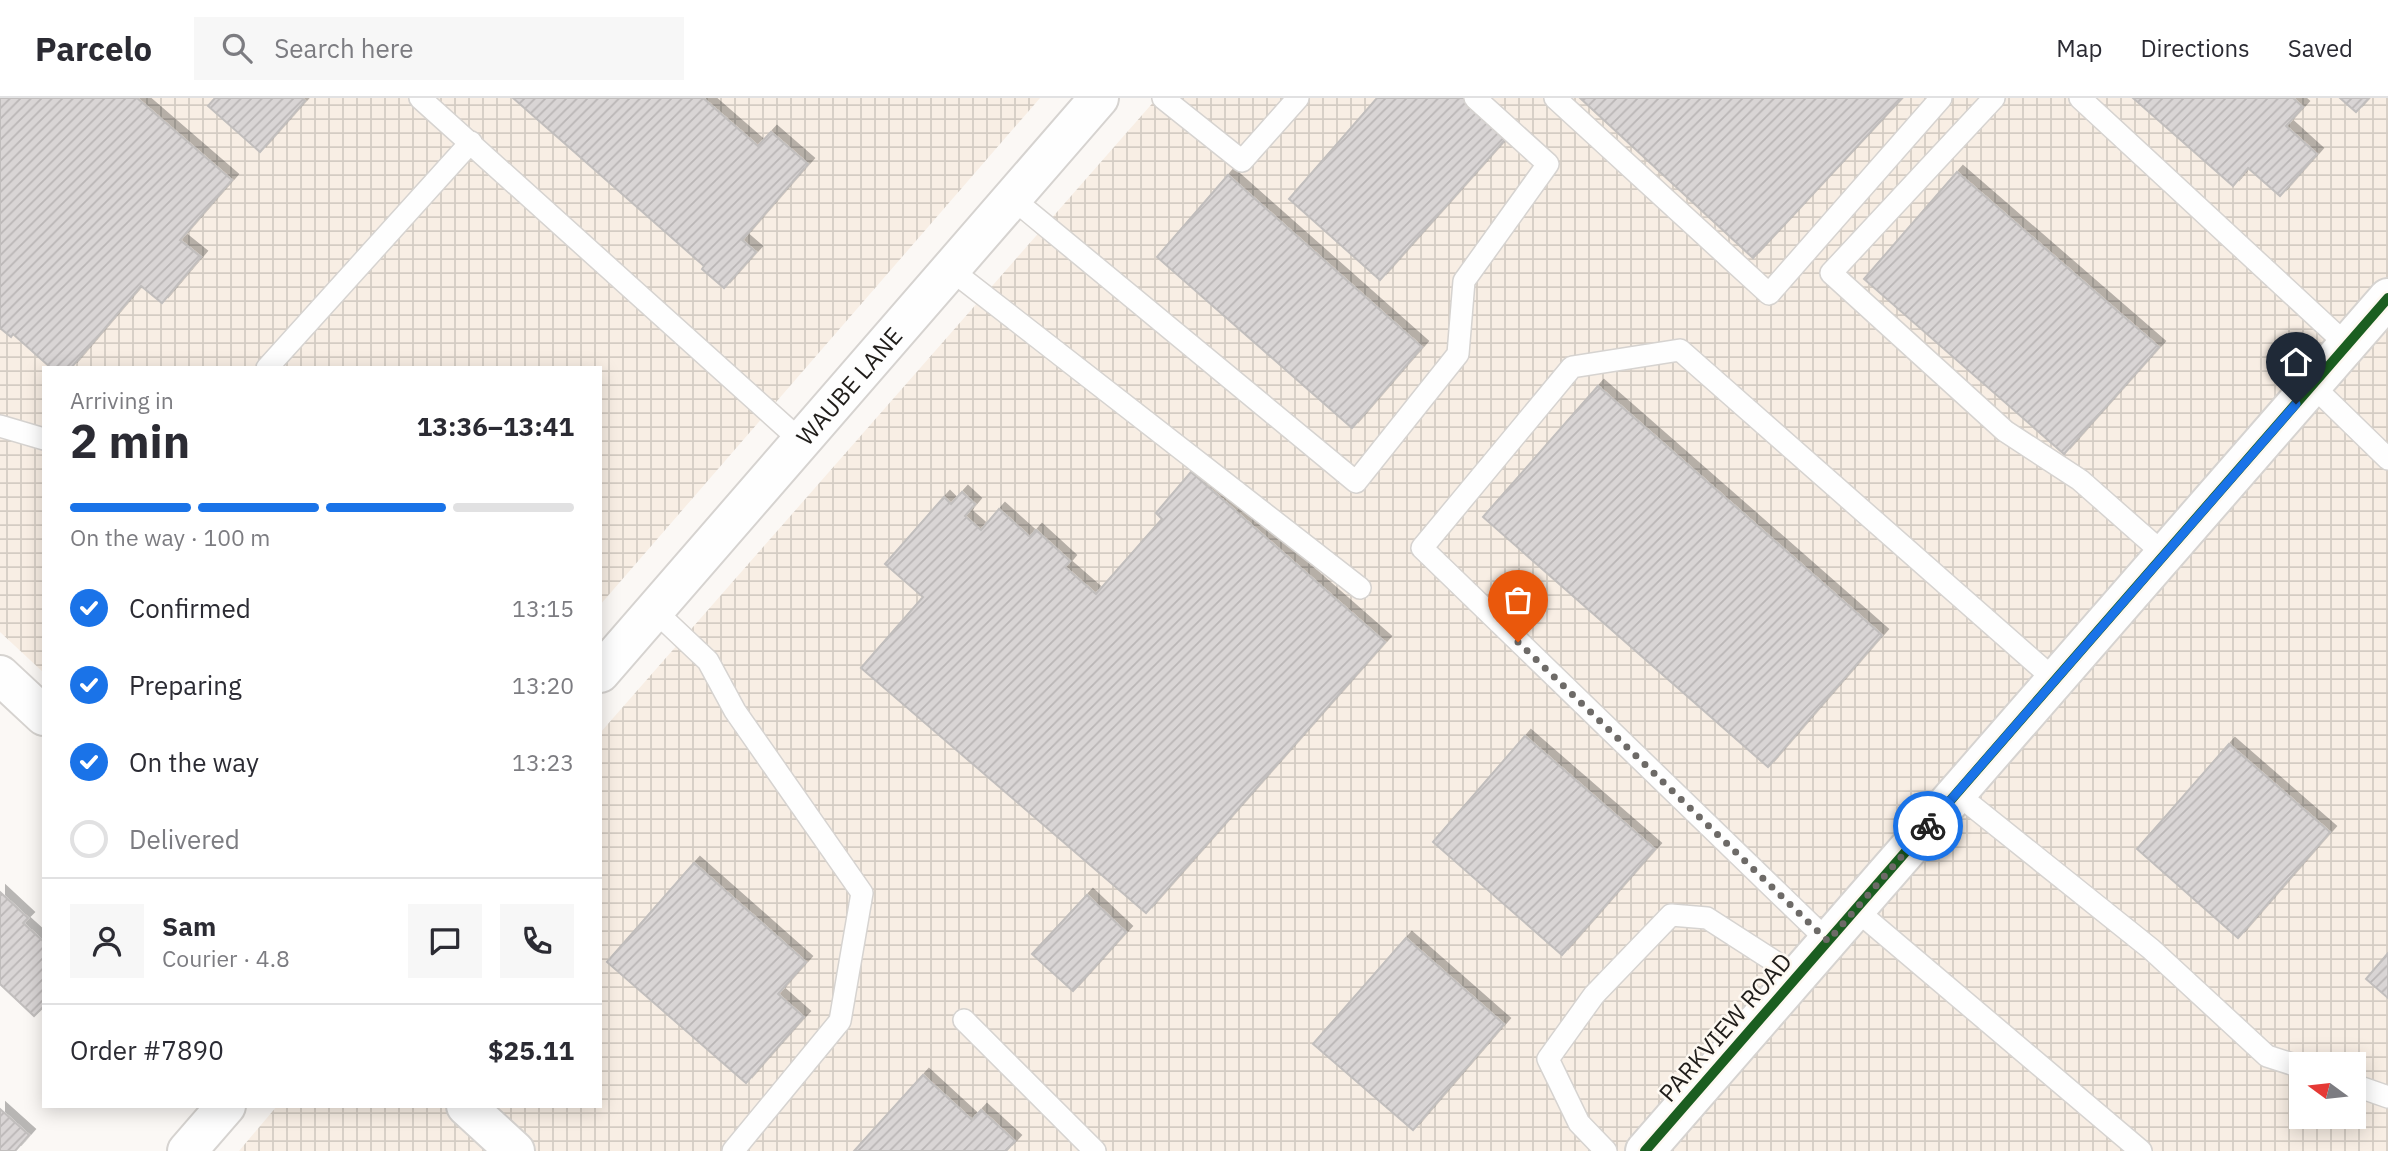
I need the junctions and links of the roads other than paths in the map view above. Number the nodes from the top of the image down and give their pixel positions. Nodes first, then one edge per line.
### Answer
1 (420, 98) edge
2 (1098, 98) edge
3 (1163, 98) edge
4 (1298, 98) edge
5 (1475, 98) edge
6 (1555, 98) edge
7 (1941, 98) edge
8 (1994, 98) edge
9 (2080, 98) edge
10 (471, 142) junction
11 (1012, 198) junction
12 (950, 269) junction
13 (2388, 299) edge
14 (2347, 345) junction
15 (269, 366) edge
16 (2312, 385) junction
17 (0, 426) edge
18 (42, 438) edge
19 (801, 441) junction
20 (2388, 459) edge
21 (2164, 554) junction
22 (1360, 588) dead end
23 (654, 611) junction
24 (602, 671) edge
25 (0, 676) edge
26 (2055, 680) junction
27 (42, 714) edge
28 (1956, 793) junction
29 (1855, 909) junction
30 (1828, 941) junction
31 (1797, 976) junction
32 (964, 1020) dead end
33 (2289, 1063) edge
34 (2366, 1089) edge
35 (2388, 1097) edge
36 (224, 1108) edge
37 (468, 1108) edge
38 (187, 1151) edge
39 (515, 1151) edge
40 (733, 1151) edge
41 (1096, 1151) edge
42 (1606, 1151) edge
43 (1645, 1151) edge
44 (2141, 1151) edge

1 - 10 lane
2 - 11 street, WAUBE LANE
3 - 4 lane
5 - 11 lane
6 - 7 lane
8 - 21 lane
9 - 14 lane
10 - 15 lane
10 - 19 lane
11 - 12 street, WAUBE LANE
12 - 19 street, WAUBE LANE
12 - 22 lane
13 - 14 street, PARKVIEW ROAD
14 - 16 street, PARKVIEW ROAD
16 - 20 lane
16 - 21 street, PARKVIEW ROAD
17 - 18 lane
19 - 23 street, WAUBE LANE
21 - 26 street, PARKVIEW ROAD
23 - 24 street, WAUBE LANE
23 - 40 lane
25 - 27 street
26 - 28 street, PARKVIEW ROAD
26 - 30 lane
28 - 29 street, PARKVIEW ROAD
28 - 33 lane
29 - 30 street, PARKVIEW ROAD
29 - 44 lane
30 - 31 street, PARKVIEW ROAD
31 - 42 lane
31 - 43 street, PARKVIEW ROAD
32 - 41 lane
34 - 35 lane
36 - 38 street
37 - 39 street

